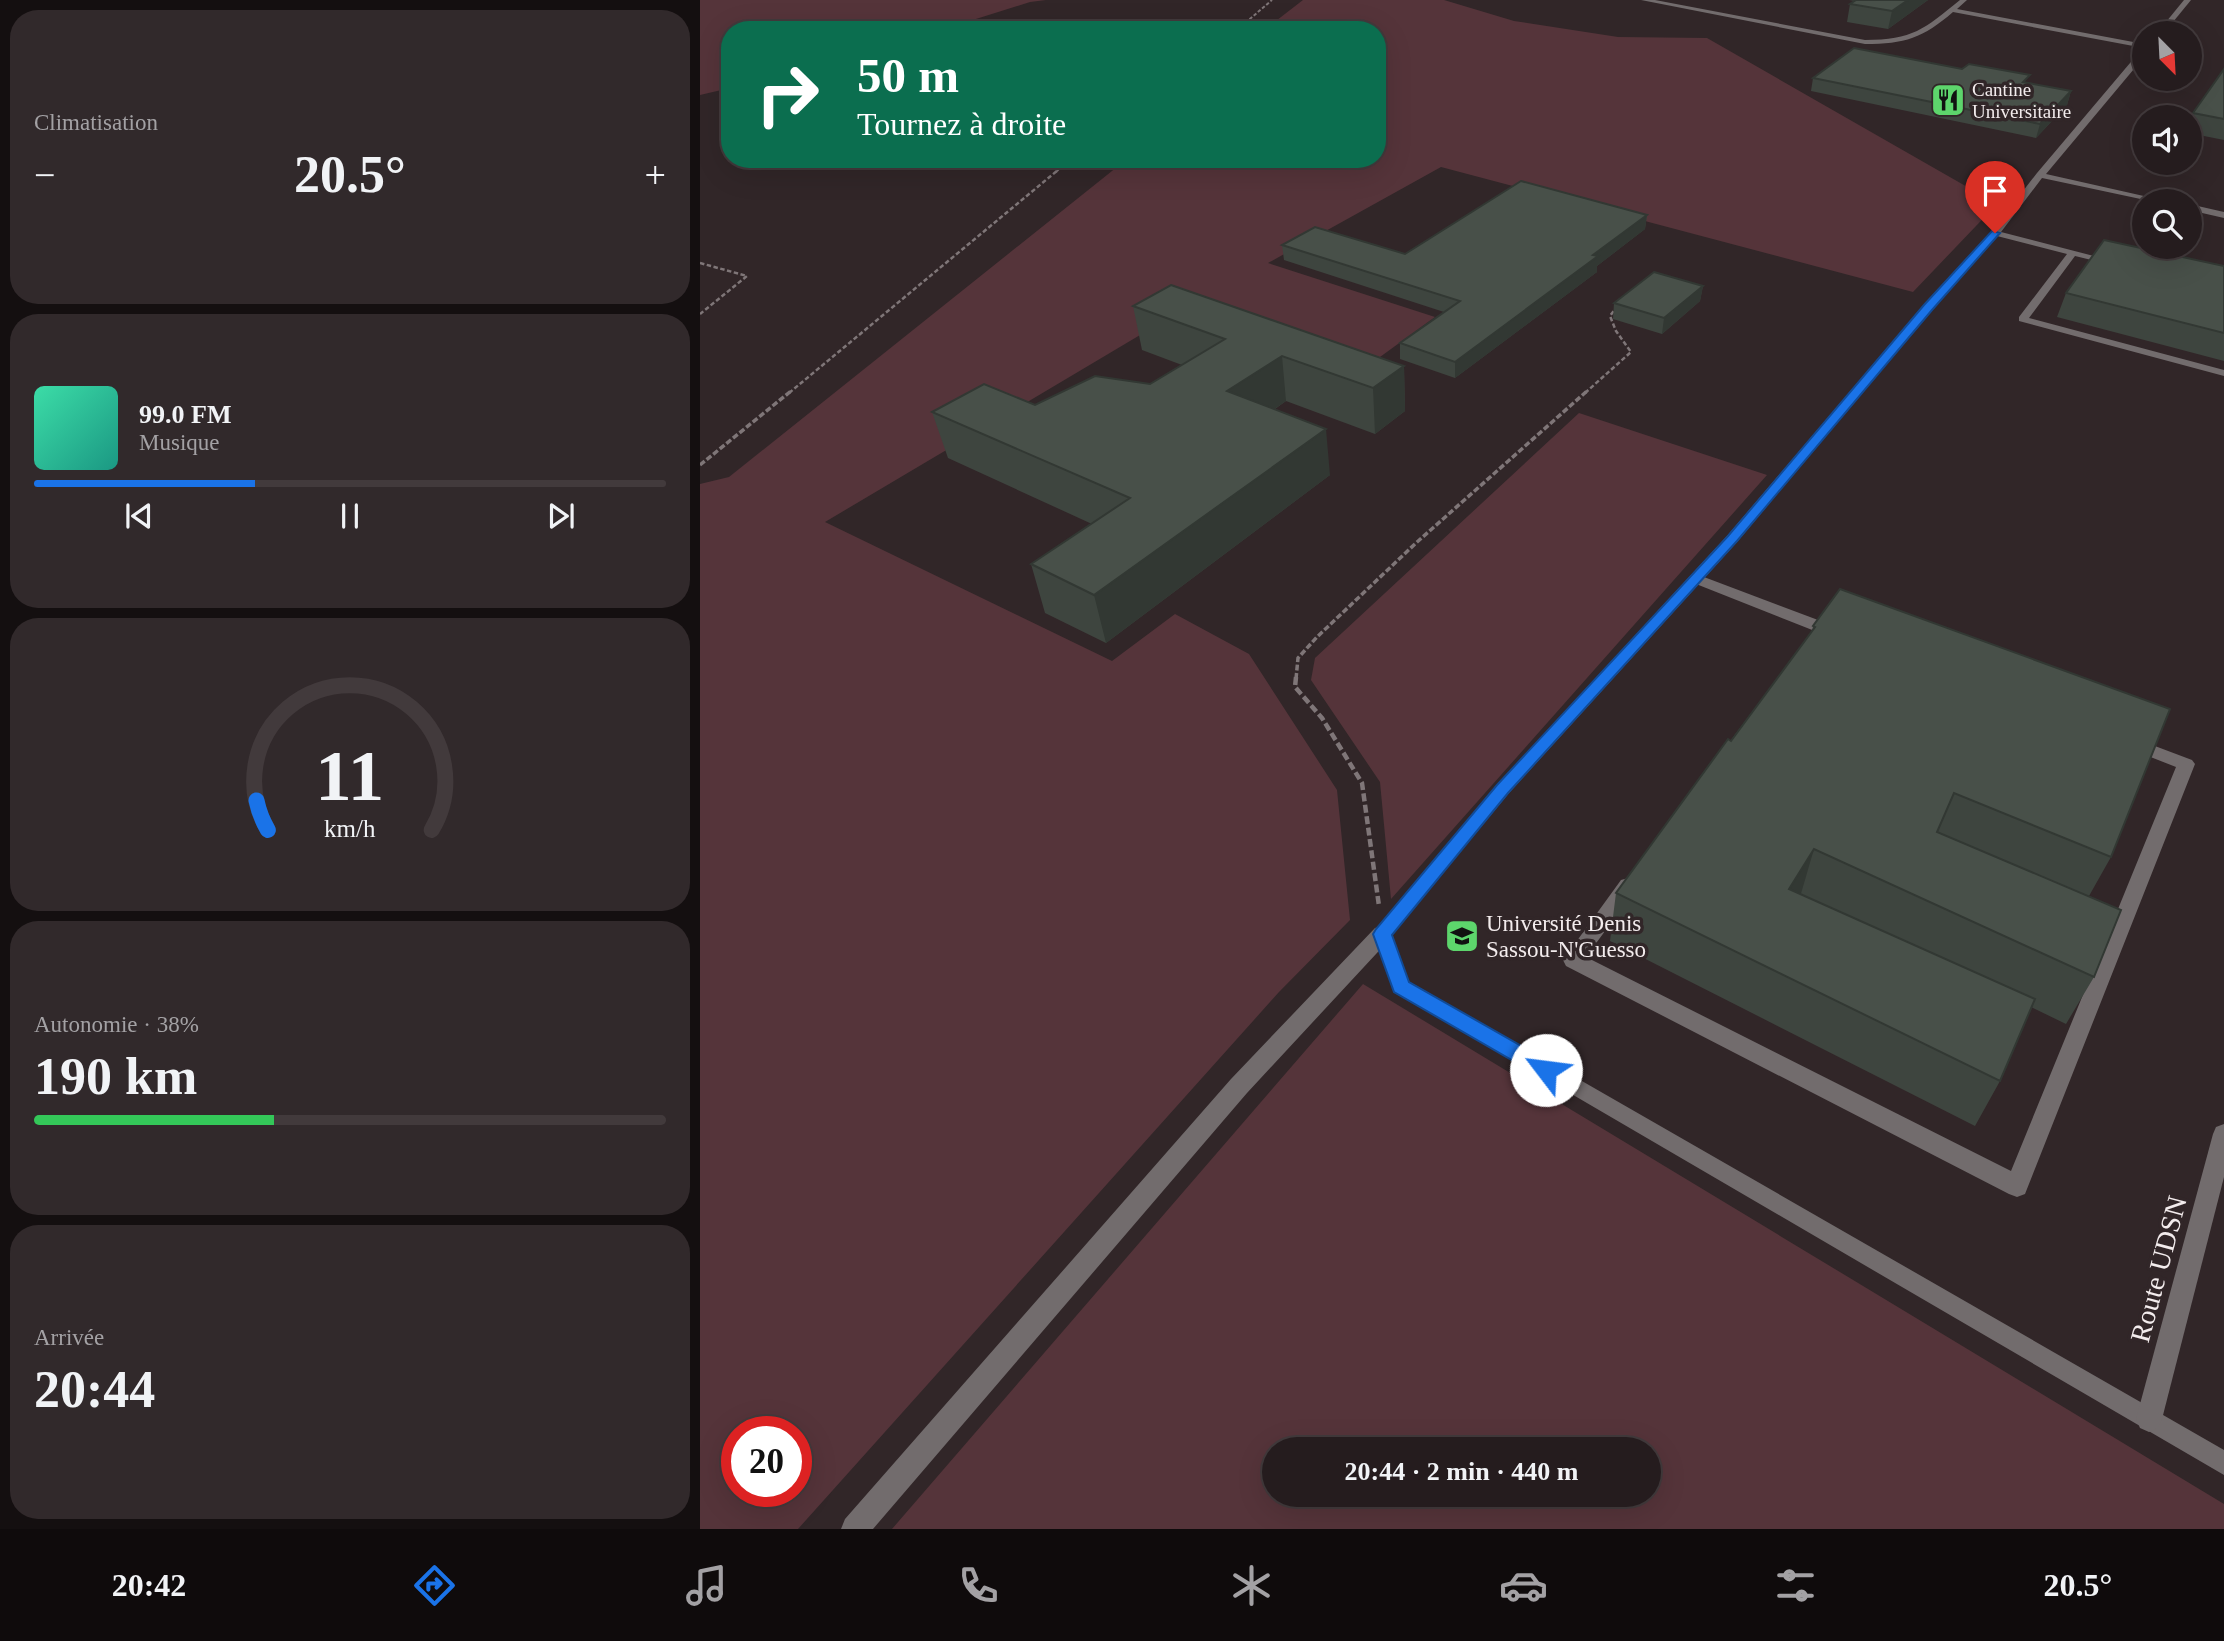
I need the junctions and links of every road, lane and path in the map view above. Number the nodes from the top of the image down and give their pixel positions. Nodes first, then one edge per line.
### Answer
1 (1272, 0) edge
2 (1644, 0) edge
3 (1964, 0) edge
4 (2188, 0) edge
5 (1952, 10) junction
6 (1248, 21) edge
7 (2170, 21) edge
8 (2132, 45) edge
9 (2132, 66) edge
10 (1060, 168) edge
11 (2040, 175) junction
12 (2132, 195) edge
13 (2202, 210) edge
14 (2224, 215) edge
15 (1995, 233) junction
16 (2072, 253) junction
17 (700, 263) edge
18 (2123, 265) edge
19 (1622, 300) edge
20 (700, 314) edge
21 (2224, 373) edge
22 (700, 465) edge
23 (1696, 579) junction
24 (1860, 642) edge
25 (2108, 734) edge
26 (1639, 872) edge
27 (1382, 934) junction
28 (2224, 1134) edge
29 (2149, 1419) junction
30 (2224, 1463) edge
31 (855, 1529) edge

1 - 6 path
2 - 5 lane
3 - 5 lane
4 - 7 lane
5 - 8 lane
9 - 11 lane
10 - 22 path
11 - 12 lane
11 - 15 lane
13 - 14 lane
15 - 16 lane
15 - 23 lane
16 - 18 lane
16 - 21 lane
17 - 20 path
19 - 27 path
23 - 24 street
23 - 27 lane
25 - 26 street
27 - 29 lane
27 - 31 street
28 - 29 street, Route UDSN
29 - 30 lane

